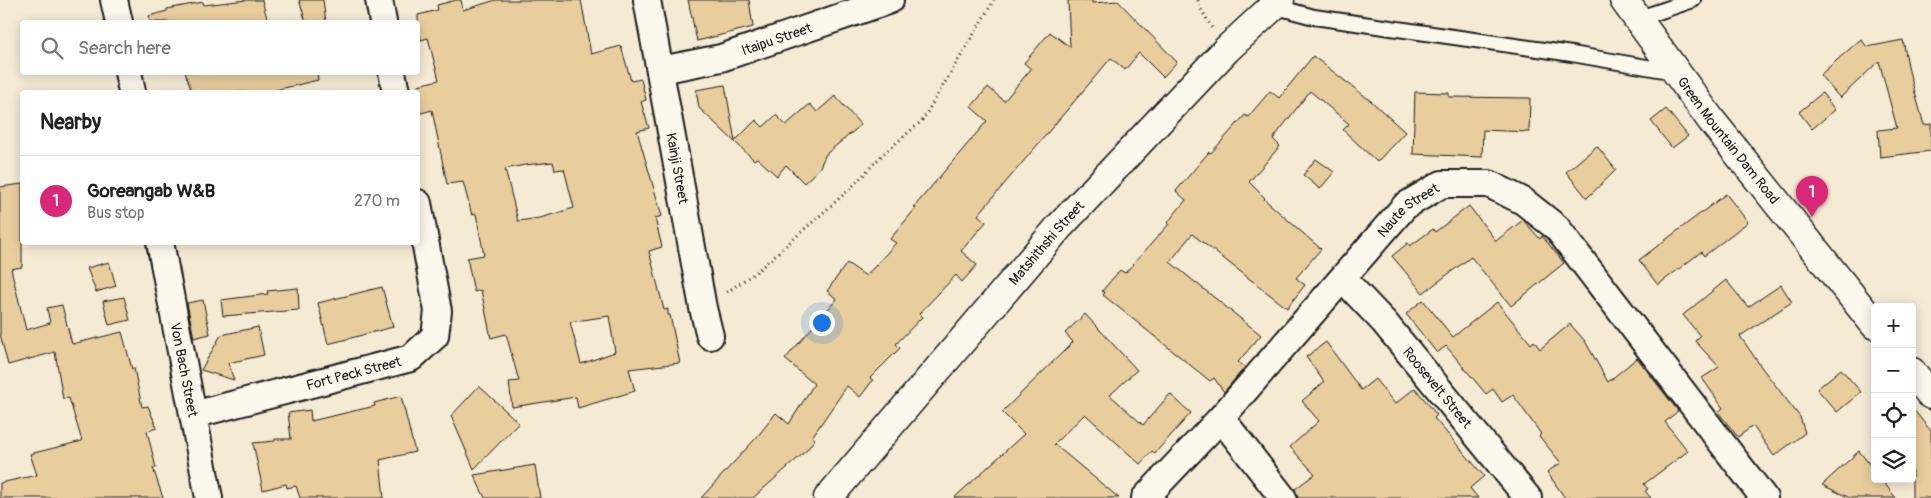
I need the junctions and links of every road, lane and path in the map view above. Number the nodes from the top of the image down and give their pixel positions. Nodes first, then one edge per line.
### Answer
1 (114, 0) edge
2 (379, 0) edge
3 (647, 0) edge
4 (890, 0) edge
5 (994, 0) edge
6 (1693, 0) edge
7 (1277, 3) edge
8 (1631, 9) edge
9 (119, 20) edge
10 (383, 20) edge
11 (661, 70) junction
12 (1676, 72) junction
13 (129, 75) edge
14 (393, 75) edge
15 (132, 90) edge
16 (396, 90) edge
17 (420, 215) edge
18 (161, 245) edge
19 (1343, 279) junction
20 (703, 308) junction
21 (1871, 320) edge
22 (710, 336) dead end
23 (1916, 377) edge
24 (1931, 395) edge
25 (193, 415) junction
26 (1221, 418) junction
27 (209, 498) edge
28 (828, 498) edge
29 (1145, 498) edge
30 (1283, 498) edge
31 (1528, 498) edge
32 (1764, 498) edge

1 - 9 street
2 - 10 street
3 - 11 street, Kainji Street
4 - 11 street, Itaipu Street
5 - 20 path
6 - 8 lane
7 - 12 lane
7 - 28 main road, Matshithshi Street
8 - 12 main road, Green Mountain Dam Road
11 - 20 street, Kainji Street
12 - 21 main road, Green Mountain Dam Road
13 - 15 street
14 - 16 street
17 - 25 street, Fort Peck Street
18 - 25 street, Von Bach Street
19 - 26 street, Naute Street
19 - 31 street, Roosevelt Street
19 - 32 street, Naute Street
20 - 22 street, Kainji Street
23 - 24 main road
25 - 27 street, Von Bach Street
26 - 29 street, Naute Street
26 - 30 street

